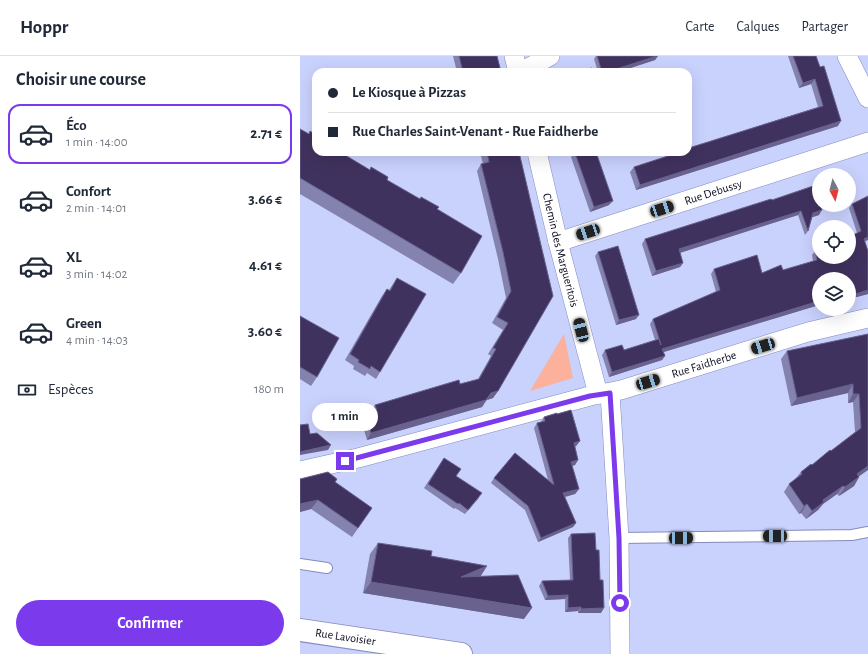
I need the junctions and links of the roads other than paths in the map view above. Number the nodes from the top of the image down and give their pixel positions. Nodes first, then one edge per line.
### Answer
1 (514, 56) edge
2 (550, 56) edge
3 (847, 56) edge
4 (518, 68) edge
5 (528, 68) edge
6 (868, 98) edge
7 (868, 142) edge
8 (538, 156) edge
9 (558, 242) junction
10 (868, 318) edge
11 (604, 394) junction
12 (300, 471) edge
13 (868, 532) edge
14 (619, 538) junction
15 (300, 564) edge
16 (327, 568) dead end
17 (300, 630) edge
18 (461, 654) edge
19 (620, 654) edge

1 - 4 street
2 - 5 street
3 - 6 street
7 - 9 street, Rue Debussy
8 - 9 street, Chemin des Margueritois
9 - 11 street, Chemin des Margueritois
10 - 11 street, Rue Faidherbe
11 - 12 street, Rue Faidherbe
11 - 14 street, Chemin des Margueritois
13 - 14 lane
14 - 19 street, Chemin des Margueritois
15 - 16 lane
17 - 18 main road, Rue Lavoisier

